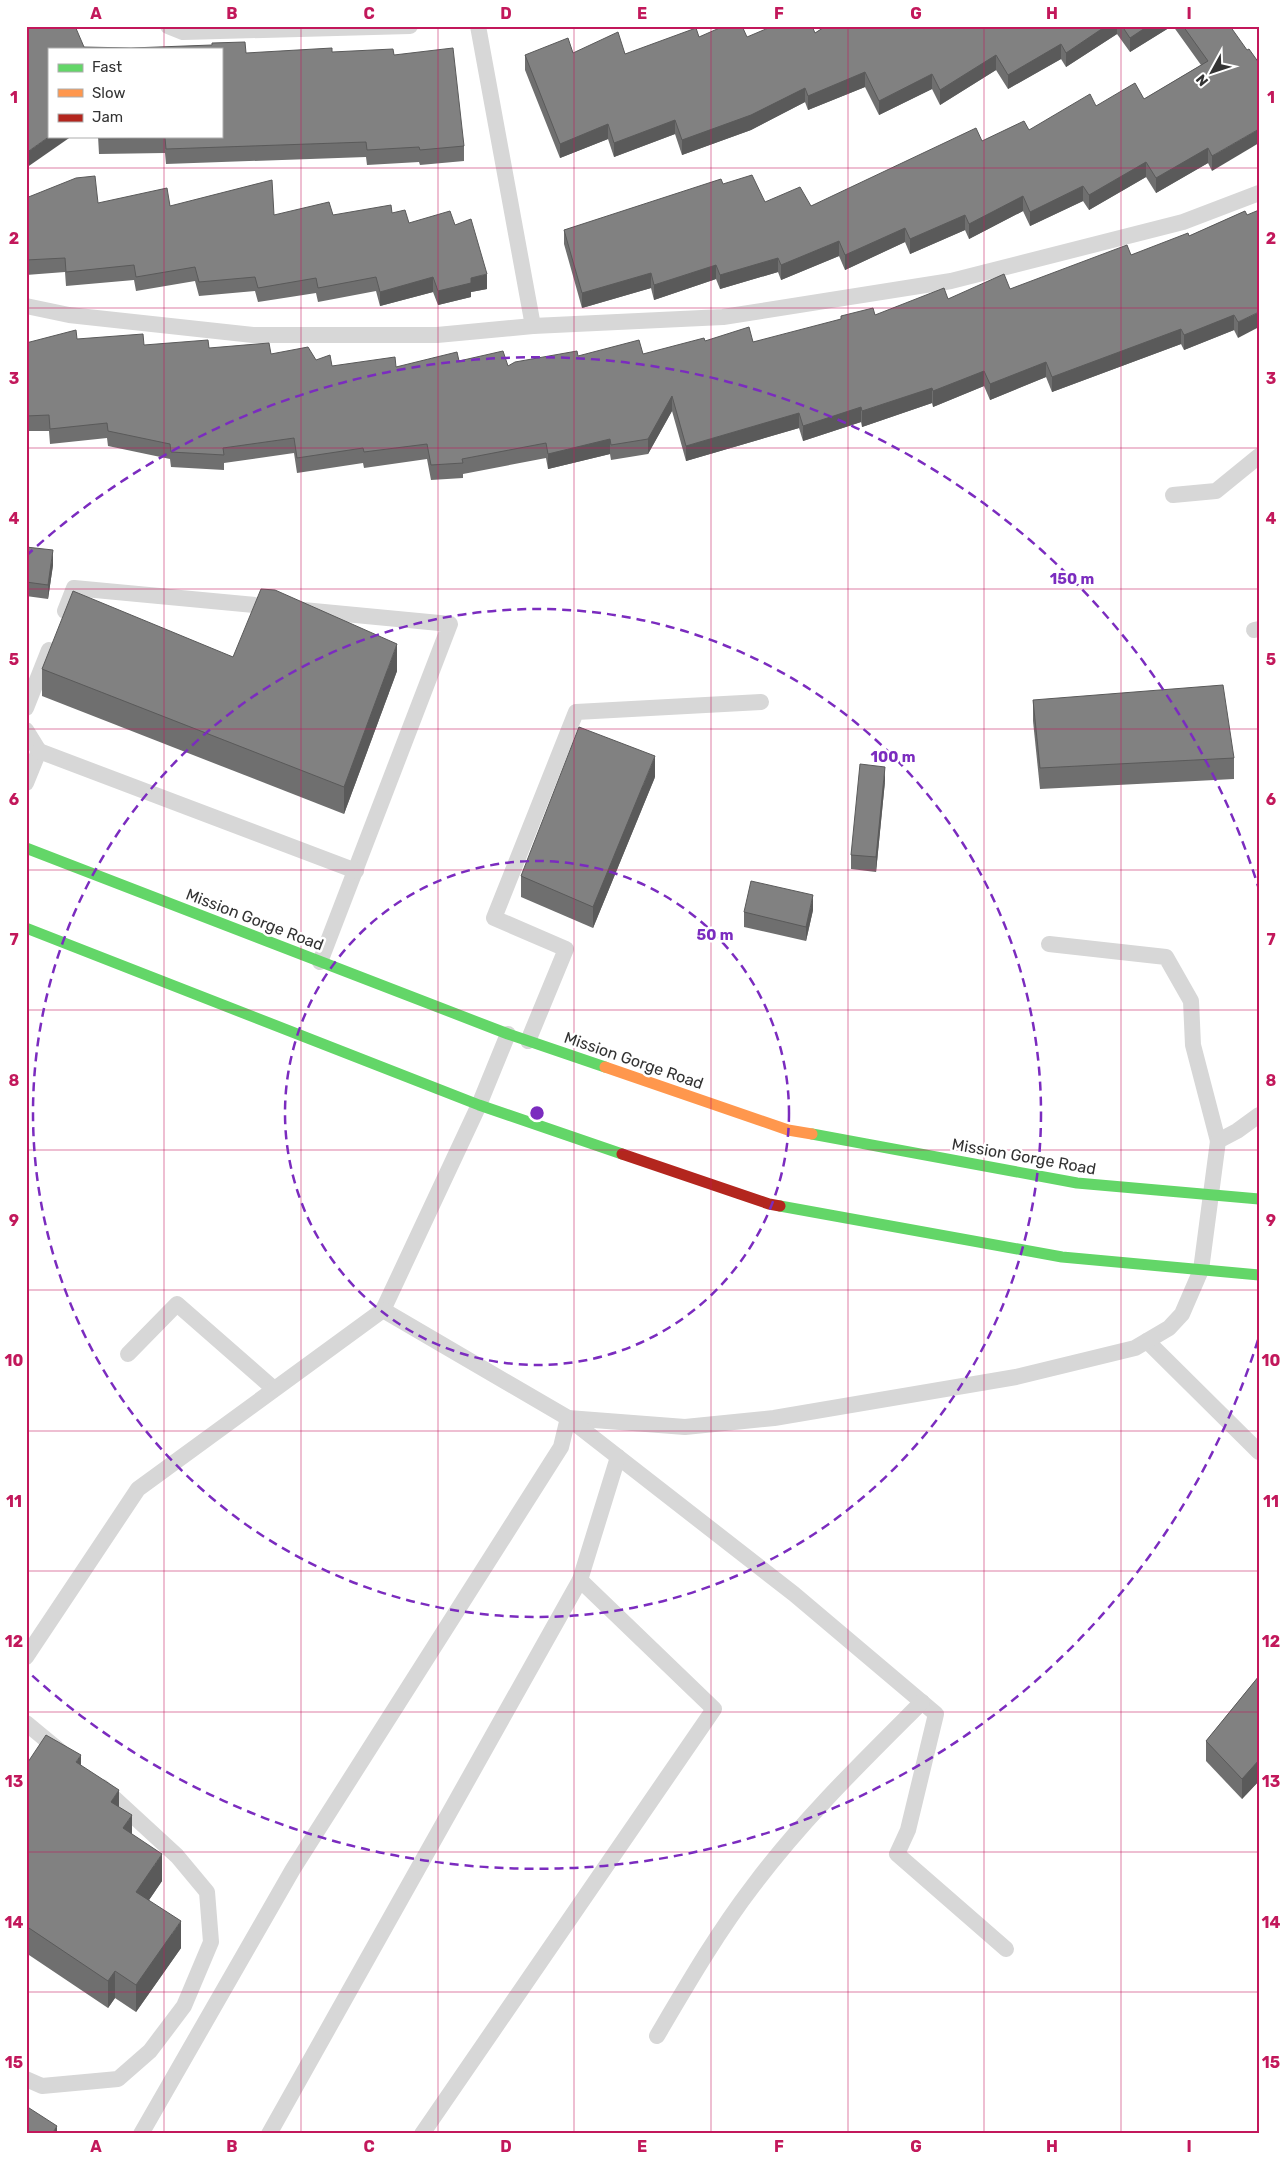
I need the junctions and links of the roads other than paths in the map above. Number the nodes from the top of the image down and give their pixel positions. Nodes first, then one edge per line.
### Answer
1 (168, 26) edge
2 (410, 26) edge
3 (478, 26) edge
4 (1259, 193) edge
5 (26, 306) edge
6 (533, 326) junction
7 (1259, 456) edge
8 (1173, 495) dead end
9 (761, 702) dead end
10 (26, 708) edge
11 (26, 730) edge
12 (39, 751) junction
13 (26, 783) edge
14 (26, 848) edge
15 (356, 870) junction
16 (26, 928) edge
17 (1049, 944) dead end
18 (320, 962) junction
19 (508, 1034) junction
20 (528, 1041) junction
21 (479, 1105) junction
22 (1259, 1115) edge
23 (1218, 1141) junction
24 (1211, 1195) junction
25 (1259, 1200) edge
26 (1201, 1270) junction
27 (1259, 1275) edge
28 (383, 1310) junction
29 (1147, 1341) junction
30 (128, 1354) dead end
31 (274, 1389) junction
32 (568, 1418) junction
33 (1259, 1452) edge
34 (618, 1457) junction
35 (580, 1580) junction
36 (26, 1656) edge
37 (922, 1702) junction
38 (26, 1723) edge
39 (70, 1760) edge
40 (92, 1778) edge
41 (1006, 1949) dead end
42 (657, 2036) dead end
43 (26, 2079) edge
44 (141, 2134) edge
45 (268, 2134) edge
46 (422, 2134) edge

1 - 2 lane
3 - 6 lane
4 - 6 lane
5 - 6 lane
7 - 8 lane
9 - 20 lane
10 - 15 lane
11 - 12 lane
12 - 13 lane
12 - 15 lane
14 - 18 main road, Mission Gorge Road
15 - 18 lane
16 - 21 main road
17 - 23 lane
18 - 19 main road, Mission Gorge Road
19 - 20 main road, Mission Gorge Road
19 - 21 lane
20 - 24 main road, Mission Gorge Road
21 - 26 main road
21 - 28 lane
22 - 23 lane
23 - 24 lane
24 - 25 main road, Mission Gorge Road
24 - 26 lane
26 - 27 main road
26 - 29 lane
28 - 31 lane
28 - 32 lane
29 - 32 lane
29 - 33 lane
30 - 31 lane
31 - 36 lane
32 - 34 lane
32 - 44 lane
34 - 35 lane
34 - 37 lane
35 - 45 lane
35 - 46 lane
37 - 41 lane
37 - 42 lane
38 - 39 lane
40 - 43 lane

